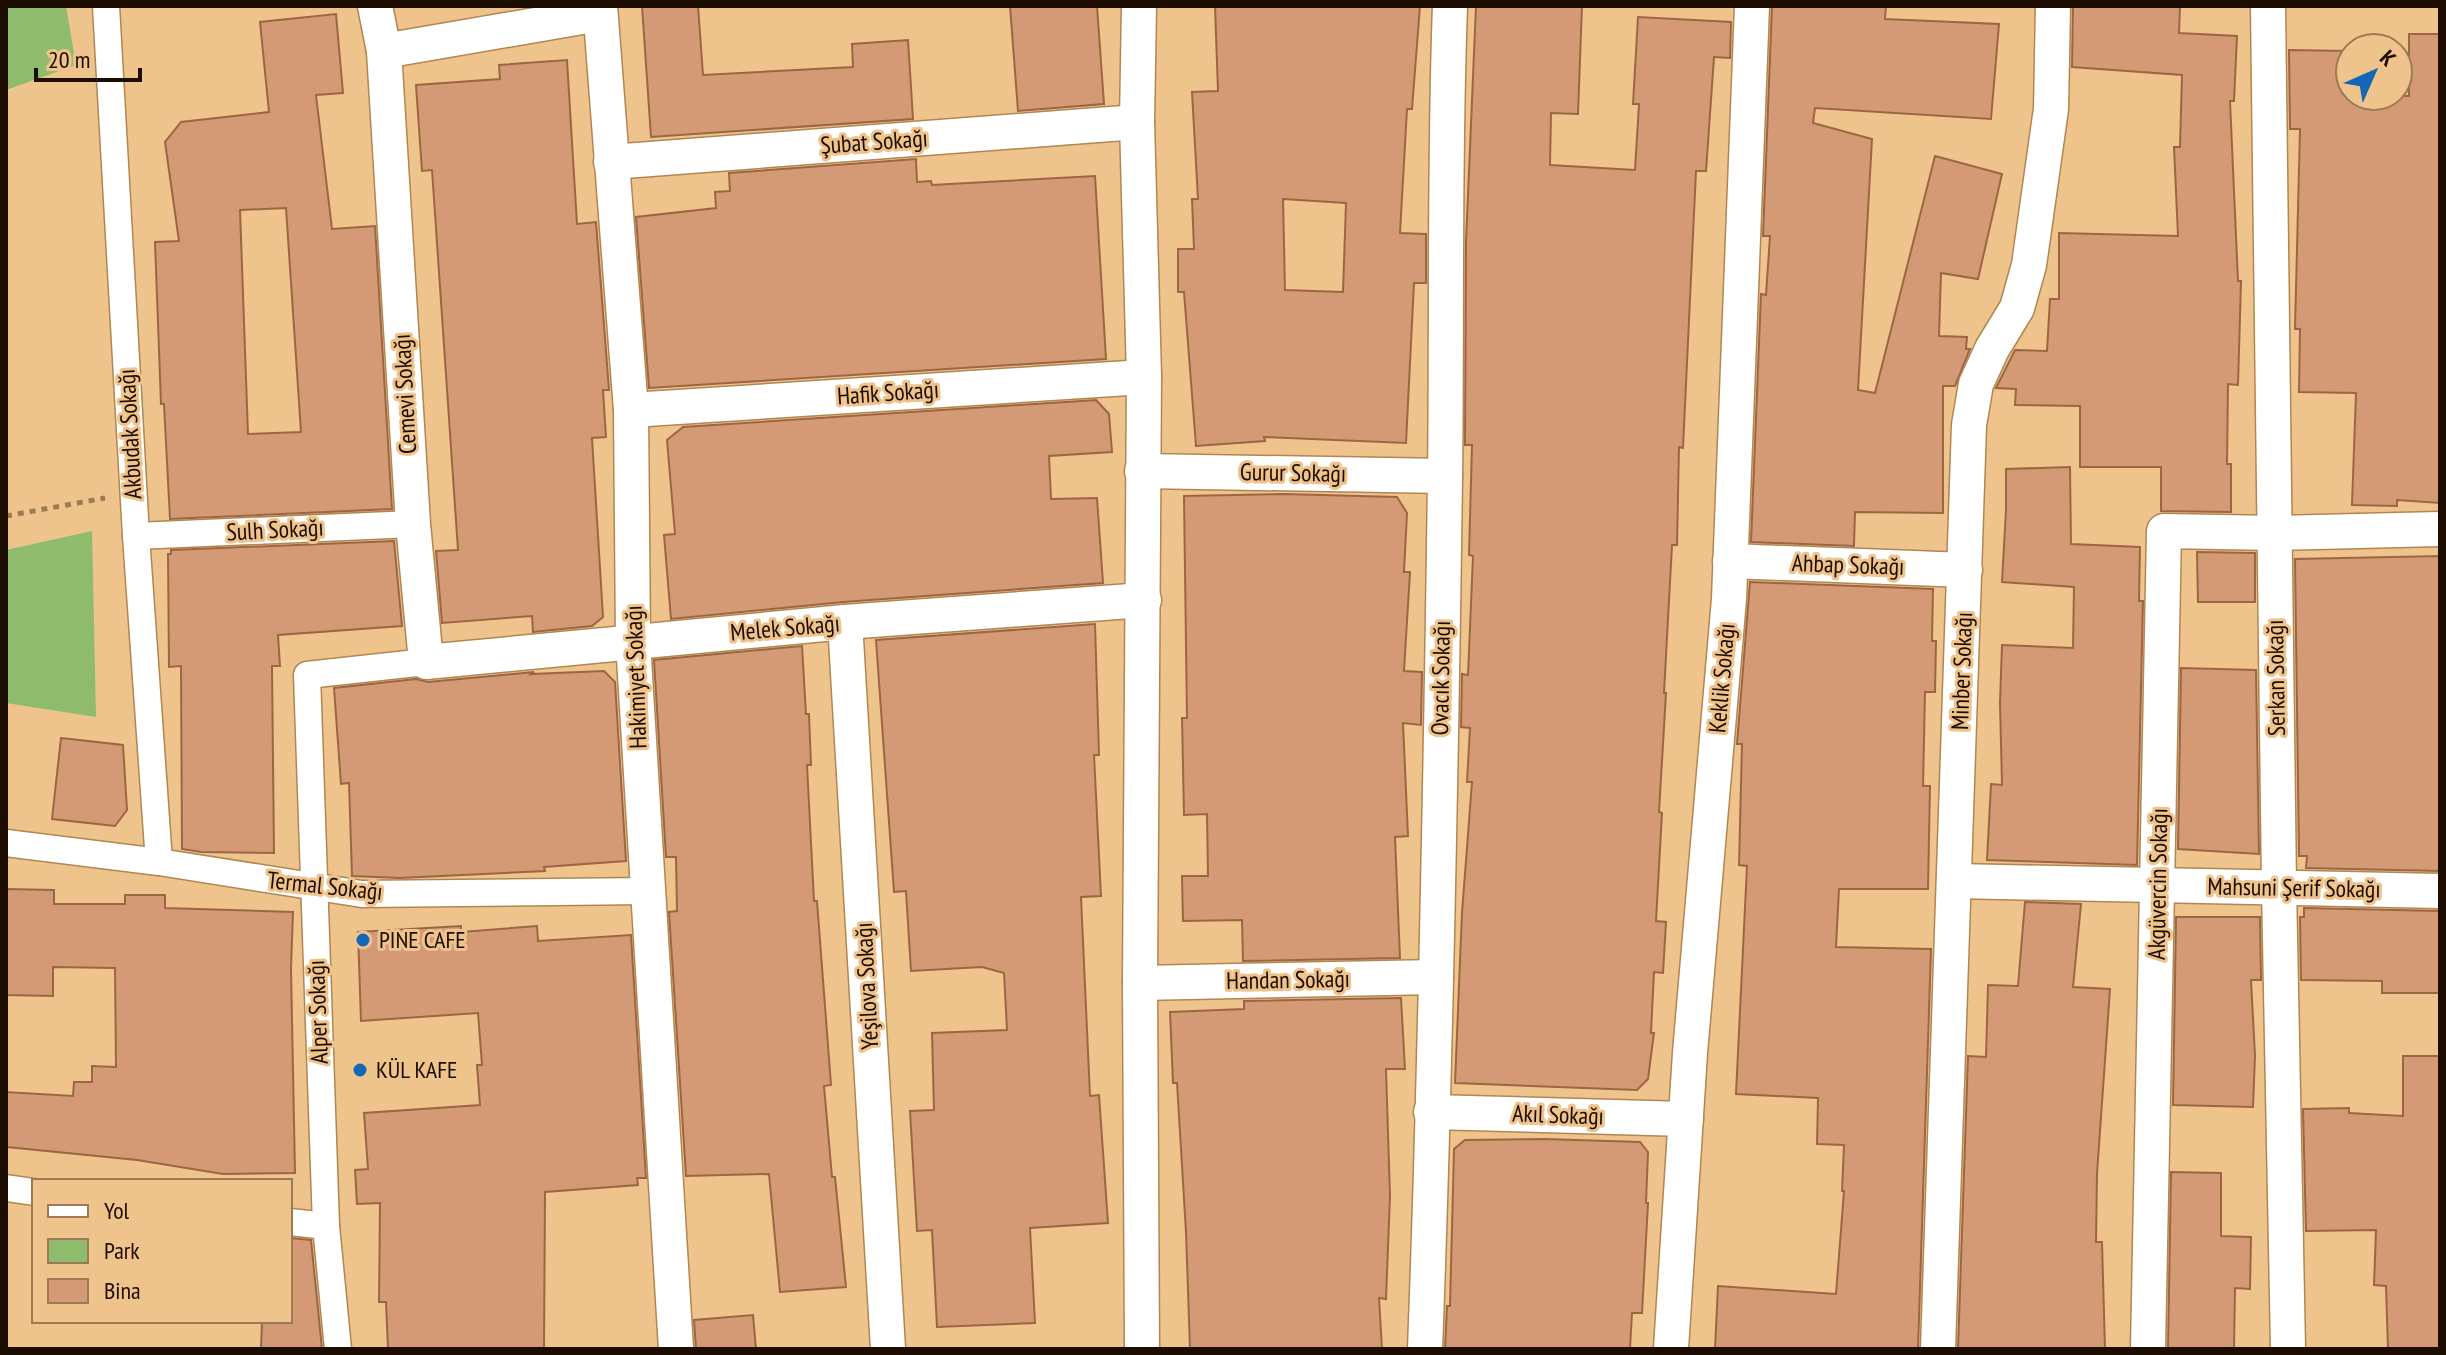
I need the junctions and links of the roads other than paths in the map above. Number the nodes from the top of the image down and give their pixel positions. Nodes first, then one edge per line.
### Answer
1 (106, 6) edge
2 (375, 6) edge
3 (1139, 6) edge
4 (1450, 6) edge
5 (1752, 6) edge
6 (2053, 6) edge
7 (2268, 6) edge
8 (600, 10) edge
9 (384, 51) junction
10 (1137, 122) junction
11 (611, 162) junction
12 (1144, 377) junction
13 (631, 410) junction
14 (1142, 471) junction
15 (1445, 476) junction
16 (413, 524) junction
17 (2440, 529) edge
18 (2275, 533) junction
19 (136, 536) junction
20 (1730, 561) junction
21 (1965, 570) junction
22 (1144, 600) junction
23 (845, 622) junction
24 (633, 642) junction
25 (426, 662) junction
26 (6, 843) edge
27 (159, 862) junction
28 (1955, 881) junction
29 (2158, 886) junction
30 (313, 887) junction
31 (2279, 887) junction
32 (647, 891) junction
33 (2440, 891) edge
34 (1436, 977) junction
35 (1140, 983) junction
36 (1431, 1112) junction
37 (1686, 1119) junction
38 (6, 1188) edge
39 (32, 1192) edge
40 (292, 1222) edge
41 (326, 1226) junction
42 (338, 1349) edge
43 (676, 1349) edge
44 (888, 1349) edge
45 (1142, 1349) edge
46 (1425, 1349) edge
47 (1671, 1349) edge
48 (1938, 1349) edge
49 (2148, 1349) edge
50 (2288, 1349) edge

1 - 19 street, Akbudak Sokağı
2 - 9 street, Cemevi Sokağı
3 - 10 street
4 - 15 street, Ovacık Sokağı
5 - 20 street, Keklik Sokağı
6 - 21 street, Minber Sokağı
7 - 18 street, Serkan Sokağı
8 - 9 street
8 - 11 street, Hakimiyet Sokağı
9 - 16 street, Cemevi Sokağı
10 - 11 street, Şubat Sokağı
10 - 12 street
11 - 13 street, Hakimiyet Sokağı
12 - 13 street, Hafik Sokağı
12 - 14 street
13 - 24 street, Hakimiyet Sokağı
14 - 15 street, Gurur Sokağı
14 - 22 street
15 - 34 street, Ovacık Sokağı
16 - 19 street, Sulh Sokağı
16 - 25 street, Cemevi Sokağı
17 - 18 street
18 - 29 street, Akgüvercin Sokağı
18 - 31 street, Serkan Sokağı
19 - 27 street, Akbudak Sokağı
20 - 21 street, Ahbap Sokağı
20 - 37 street, Keklik Sokağı
21 - 28 street, Minber Sokağı
22 - 23 street, Melek Sokağı
22 - 35 street
23 - 24 street, Melek Sokağı
23 - 44 street, Yeşilova Sokağı
24 - 25 street, Melek Sokağı
24 - 32 street, Hakimiyet Sokağı
25 - 30 street, Alper Sokağı
26 - 27 street, Termal Sokağı
27 - 30 street, Termal Sokağı
28 - 29 street, Mahsuni Şerif Sokağı
28 - 48 street, Minber Sokağı
29 - 31 street, Mahsuni Şerif Sokağı
29 - 49 street, Akgüvercin Sokağı
30 - 32 street, Termal Sokağı
30 - 41 street, Alper Sokağı
31 - 33 street, Mahsuni Şerif Sokağı
31 - 50 street, Serkan Sokağı
32 - 43 street, Hakimiyet Sokağı
34 - 35 street, Handan Sokağı
34 - 36 street, Ovacık Sokağı
35 - 45 street
36 - 37 street, Akıl Sokağı
36 - 46 street, Ovacık Sokağı
37 - 47 street, Keklik Sokağı
38 - 39 street
40 - 41 street
41 - 42 street, Alper Sokağı

